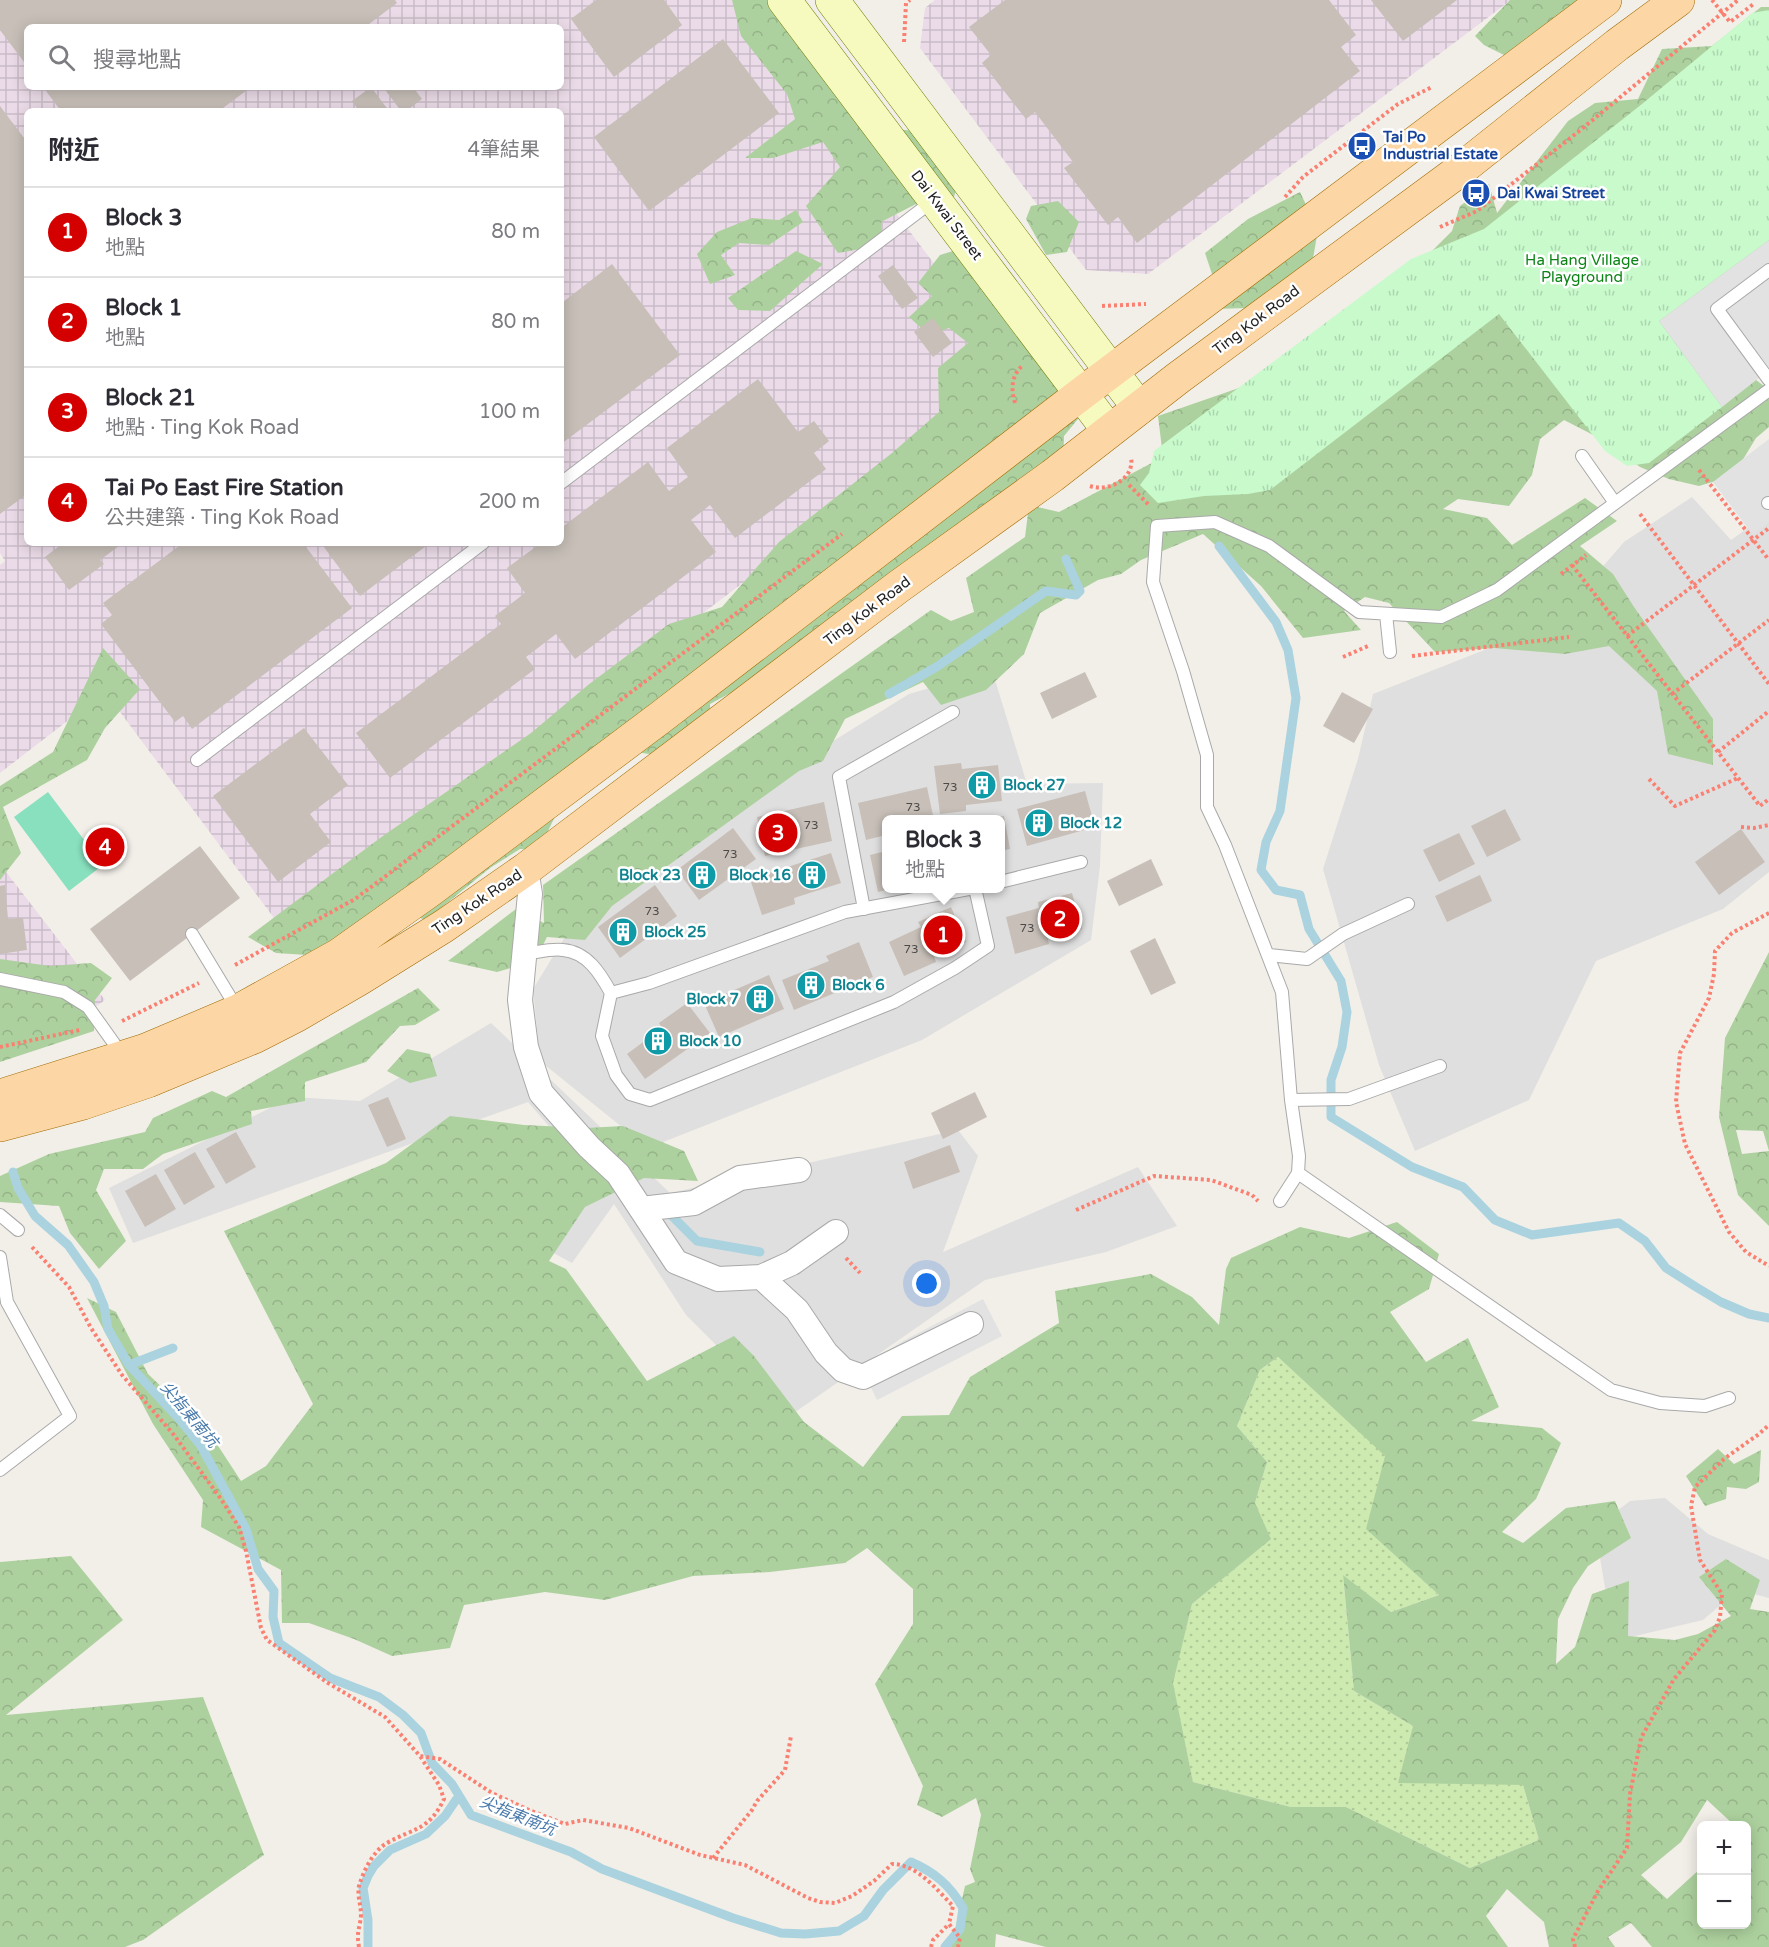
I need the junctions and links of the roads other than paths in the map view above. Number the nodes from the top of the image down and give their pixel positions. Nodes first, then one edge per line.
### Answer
1 (784, 0) edge
2 (1605, 0) edge
3 (1678, 0) edge
4 (835, 1) edge
5 (804, 27) junction
6 (934, 199) junction
7 (1769, 270) edge
8 (1111, 371) junction
9 (1769, 380) edge
10 (1769, 390) edge
11 (1081, 394) junction
12 (1139, 408) junction
13 (1120, 441) junction
14 (1582, 456) dead end
15 (564, 481) edge
16 (1615, 503) junction
17 (479, 546) edge
18 (1386, 614) junction
19 (1390, 651) road end
20 (953, 712) dead end
21 (197, 760) dead end
22 (1081, 862) dead end
23 (526, 869) junction
24 (1005, 881) edge
25 (949, 893) edge
26 (976, 893) edge
27 (1408, 904) dead end
28 (864, 909) junction
29 (192, 934) dead end
30 (524, 954) junction
31 (1269, 955) junction
32 (0, 979) edge
33 (611, 993) junction
34 (246, 1024) junction
35 (1440, 1066) dead end
36 (129, 1071) junction
37 (0, 1096) edge
38 (1291, 1100) junction
39 (0, 1125) edge
40 (799, 1170) dead end
41 (1298, 1173) junction
42 (1280, 1201) road end
43 (641, 1209) junction
44 (0, 1215) edge
45 (18, 1230) road end
46 (836, 1232) dead end
47 (0, 1257) edge
48 (761, 1277) junction
49 (3, 1303) edge
50 (970, 1324) dead end
51 (1729, 1398) dead end
52 (0, 1470) edge

1 - 5 street, Dai Kwai Street
2 - 8 main road, Ting Kok Road
3 - 12 main road, Ting Kok Road
4 - 5 street
4 - 8 street
5 - 6 street, Dai Kwai Street
6 - 11 street, Dai Kwai Street
6 - 15 lane
7 - 9 lane
8 - 11 main road, Ting Kok Road
8 - 12 street
10 - 16 lane
11 - 13 street, Dai Kwai Street
11 - 34 main road, Ting Kok Road
12 - 13 main road, Ting Kok Road
13 - 23 main road, Ting Kok Road
14 - 16 lane
16 - 18 lane
17 - 21 lane
18 - 19 lane
18 - 31 lane
20 - 28 lane
22 - 24 lane
23 - 30 street
23 - 34 main road, Ting Kok Road
25 - 28 lane
26 - 33 lane
27 - 31 lane
28 - 33 lane
29 - 34 lane
30 - 33 lane
30 - 43 street
31 - 38 lane
32 - 36 lane
34 - 36 main road, Ting Kok Road
35 - 38 lane
36 - 37 main road, Ting Kok Road
36 - 39 main road, Ting Kok Road
38 - 41 lane
40 - 43 street
41 - 42 lane
41 - 51 lane
43 - 48 street
44 - 45 lane
46 - 48 street
47 - 49 lane
48 - 50 street
49 - 52 lane

